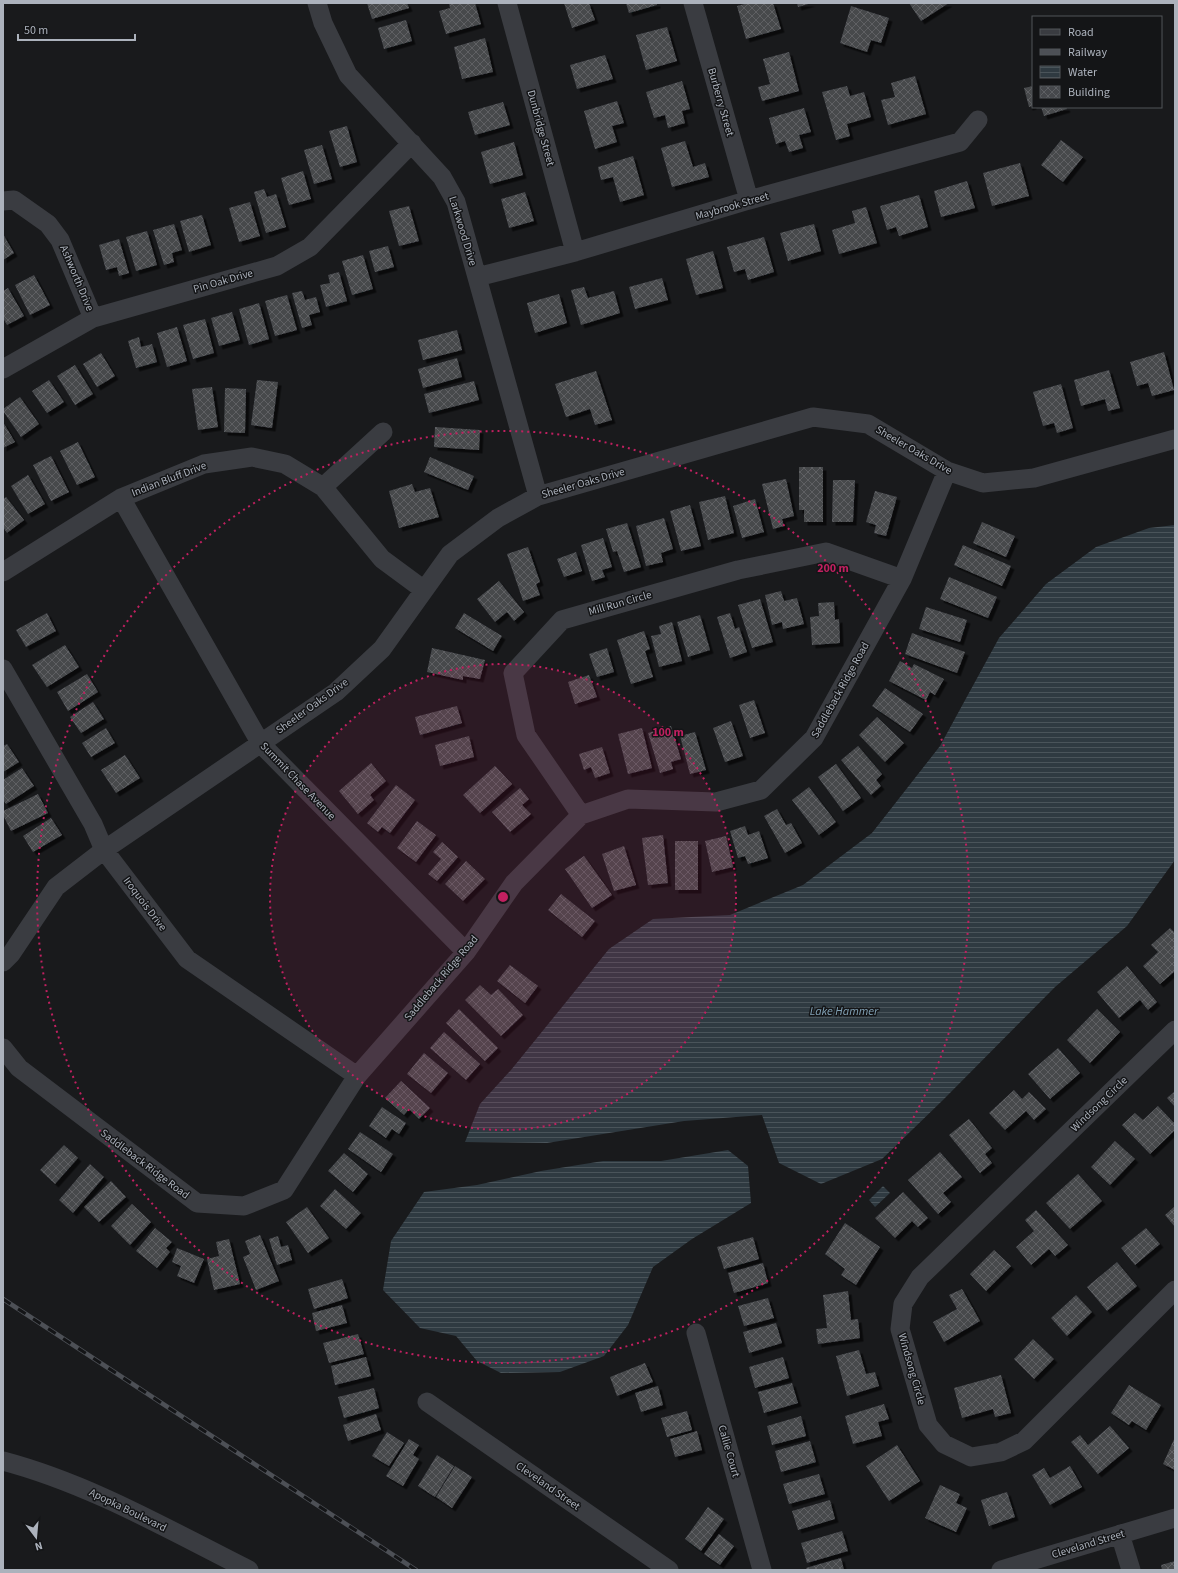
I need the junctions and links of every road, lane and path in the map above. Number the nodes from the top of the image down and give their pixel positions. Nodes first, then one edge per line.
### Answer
1 (317, 3) edge
2 (507, 3) edge
3 (693, 3) edge
4 (978, 120) dead end
5 (412, 144) junction
6 (749, 200) junction
7 (3, 201) edge
8 (575, 252) junction
9 (477, 277) junction
10 (93, 318) junction
11 (3, 369) edge
12 (383, 432) dead end
13 (1175, 439) edge
14 (947, 471) junction
15 (323, 487) junction
16 (538, 496) junction
17 (121, 498) junction
18 (3, 572) edge
19 (902, 579) junction
20 (424, 590) junction
21 (3, 669) edge
22 (261, 744) junction
23 (581, 814) junction
24 (104, 850) junction
25 (466, 952) junction
26 (3, 962) edge
27 (1175, 1030) edge
28 (3, 1048) edge
29 (357, 1076) junction
30 (1172, 1300) edge
31 (696, 1333) dead end
32 (427, 1402) dead end
33 (3, 1461) edge
34 (1175, 1518) edge
35 (1120, 1534) junction
36 (250, 1570) edge
37 (669, 1570) edge
38 (762, 1570) edge
39 (1001, 1570) edge
40 (1131, 1570) edge

1 - 5 street, Larkwood Drive
2 - 8 street, Dunbridge Street
3 - 6 street, Burberry Street
4 - 6 street, Maybrook Street
5 - 9 street, Larkwood Drive
5 - 10 street, Pin Oak Drive
6 - 8 street, Maybrook Street
7 - 10 street, Ashworth Drive
8 - 9 street, Maybrook Street
9 - 16 street, Larkwood Drive
10 - 11 street, Pin Oak Drive
12 - 15 street
13 - 14 street, Sheeler Oaks Drive
14 - 16 street, Sheeler Oaks Drive
14 - 19 street, Saddleback Ridge Road
15 - 17 street, Indian Bluff Drive
15 - 20 street, Indian Bluff Drive
16 - 20 street, Sheeler Oaks Drive
17 - 18 street, Indian Bluff Drive
17 - 22 street, Summit Chase Avenue
19 - 23 street, Saddleback Ridge Road
19 - 23 street, Mill Run Circle
20 - 22 street, Sheeler Oaks Drive
21 - 24 street, Iroquois Drive
22 - 24 street, Sheeler Oaks Drive
22 - 25 street, Summit Chase Avenue
23 - 25 street, Saddleback Ridge Road
24 - 26 street, Sheeler Oaks Drive
24 - 29 street, Iroquois Drive
25 - 29 street, Saddleback Ridge Road
27 - 30 street, Windsong Circle
28 - 29 street, Saddleback Ridge Road
31 - 38 street, Callie Court
32 - 37 street, Cleveland Street
33 - 36 street, Apopka Boulevard
34 - 35 street, Cleveland Street
35 - 39 street, Cleveland Street
35 - 40 street

